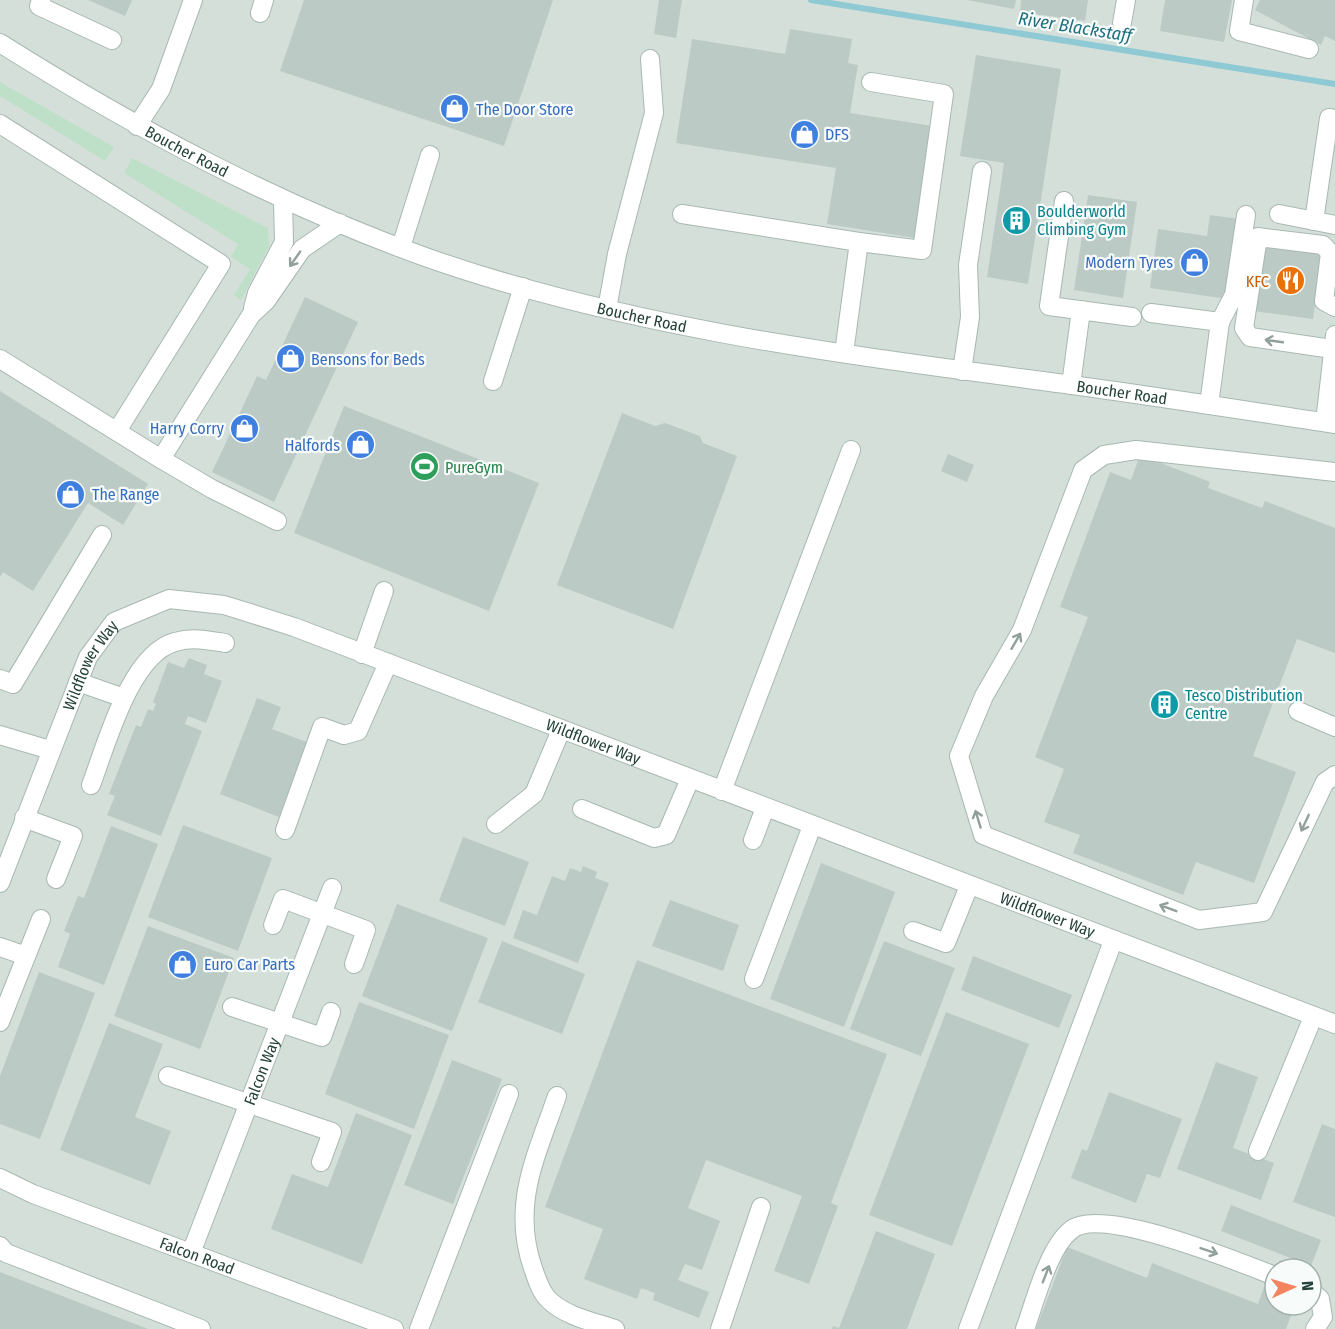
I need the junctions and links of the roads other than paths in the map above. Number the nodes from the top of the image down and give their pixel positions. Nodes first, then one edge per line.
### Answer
1 (194, 0) edge
2 (1126, 0) edge
3 (1244, 0) edge
4 (37, 2) edge
5 (1122, 23) dead end
6 (112, 40) dead end
7 (0, 43) edge
8 (1309, 49) dead end
9 (650, 59) dead end
10 (871, 82) dead end
11 (1332, 118) edge
12 (0, 124) edge
13 (137, 126) junction
14 (430, 156) dead end
15 (982, 171) dead end
16 (283, 200) junction
17 (1064, 201) dead end
18 (682, 214) dead end
19 (1279, 214) dead end
20 (1246, 215) dead end
21 (1314, 220) junction
22 (340, 224) junction
23 (1335, 225) edge
24 (859, 242) junction
25 (401, 247) junction
26 (523, 287) junction
27 (1335, 308) edge
28 (607, 309) junction
29 (1081, 310) junction
30 (1151, 313) dead end
31 (251, 315) junction
32 (1132, 317) dead end
33 (1220, 322) junction
34 (1333, 342) edge
35 (844, 353) junction
36 (0, 359) edge
37 (962, 370) junction
38 (494, 381) dead end
39 (1071, 385) junction
40 (1209, 405) junction
41 (1330, 423) edge
42 (117, 431) junction
43 (850, 450) dead end
44 (161, 459) junction
45 (1335, 472) edge
46 (277, 521) dead end
47 (102, 535) dead end
48 (384, 591) dead end
49 (225, 643) dead end
50 (362, 654) junction
51 (388, 663) junction
52 (0, 679) edge
53 (78, 682) junction
54 (124, 698) junction
55 (1298, 711) dead end
56 (1335, 727) edge
57 (561, 730) junction
58 (0, 735) edge
59 (50, 750) junction
60 (1335, 775) edge
61 (690, 779) junction
62 (91, 785) dead end
63 (722, 791) junction
64 (765, 808) junction
65 (582, 809) dead end
66 (24, 818) junction
67 (496, 824) dead end
68 (812, 826) junction
69 (285, 830) dead end
70 (753, 840) dead end
71 (56, 879) dead end
72 (0, 881) edge
73 (969, 886) junction
74 (332, 888) dead end
75 (322, 914) junction
76 (41, 919) dead end
77 (273, 925) dead end
78 (913, 931) dead end
79 (1113, 941) junction
80 (0, 947) edge
81 (26, 956) junction
82 (354, 964) dead end
83 (754, 978) dead end
84 (232, 1006) dead end
85 (331, 1012) dead end
86 (1313, 1017) junction
87 (0, 1022) edge
88 (280, 1022) junction
89 (1335, 1024) edge
90 (168, 1076) dead end
91 (509, 1094) dead end
92 (557, 1096) dead end
93 (249, 1104) junction
94 (1258, 1152) dead end
95 (321, 1162) dead end
96 (0, 1178) edge
97 (761, 1207) dead end
98 (0, 1246) edge
99 (191, 1253) junction
100 (1263, 1271) edge
101 (201, 1329) edge
102 (394, 1329) edge
103 (419, 1329) edge
104 (615, 1329) edge
105 (720, 1329) edge
106 (968, 1329) edge
107 (1025, 1329) edge

1 - 13 street
2 - 5 street
3 - 8 street
4 - 6 street
7 - 13 street, Boucher Road
9 - 28 street
10 - 24 street
11 - 21 street
12 - 42 street
13 - 16 street, Boucher Road
14 - 25 street
15 - 37 street
16 - 22 street, Boucher Road
16 - 31 street
17 - 29 street
18 - 24 street
19 - 21 street
20 - 33 street
21 - 23 street
22 - 25 street, Boucher Road
22 -> 31 street
24 - 35 street
25 - 26 street, Boucher Road
26 - 28 street, Boucher Road
26 - 38 street
34 -> 27 street
28 - 35 street, Boucher Road
29 - 32 street
29 - 39 street
30 - 33 street
31 - 44 street
33 - 40 street
34 - 41 street
35 - 37 street, Boucher Road
36 - 42 street
37 - 39 street, Boucher Road
39 - 40 street, Boucher Road
40 - 41 street, Boucher Road
42 - 44 street
43 - 63 street
44 - 46 street
60 -> 45 street
47 - 52 street
48 - 50 street
49 - 54 street
50 - 51 street, Wildflower Way
50 - 53 street, Wildflower Way
51 - 57 street, Wildflower Way
51 - 69 street
53 - 54 street
53 - 59 street, Wildflower Way
54 - 62 street
55 - 56 street
57 - 61 street, Wildflower Way
57 - 67 street
58 - 59 street
59 - 66 street, Wildflower Way
61 - 63 street, Wildflower Way
61 - 65 street
63 - 64 street, Wildflower Way
64 - 68 street, Wildflower Way
64 - 70 street
66 - 71 street
66 - 72 street, Wildflower Way
68 - 73 street, Wildflower Way
68 - 83 street
73 - 78 street
73 - 79 street, Wildflower Way
74 - 75 street, Falcon Way
75 - 77 street
75 - 82 street
75 - 88 street, Falcon Way
76 - 81 street
79 - 86 street, Wildflower Way
79 - 106 street
80 - 81 street
81 - 87 street
84 - 88 street
85 - 88 street
86 - 89 street, Wildflower Way
86 - 94 street
88 - 93 street, Falcon Way
90 - 93 street
91 - 103 street
92 - 104 street
93 - 95 street
93 - 99 street, Falcon Way
96 - 99 street, Falcon Road
97 - 105 street
98 - 101 street
99 - 102 street, Falcon Road
107 -> 100 street

